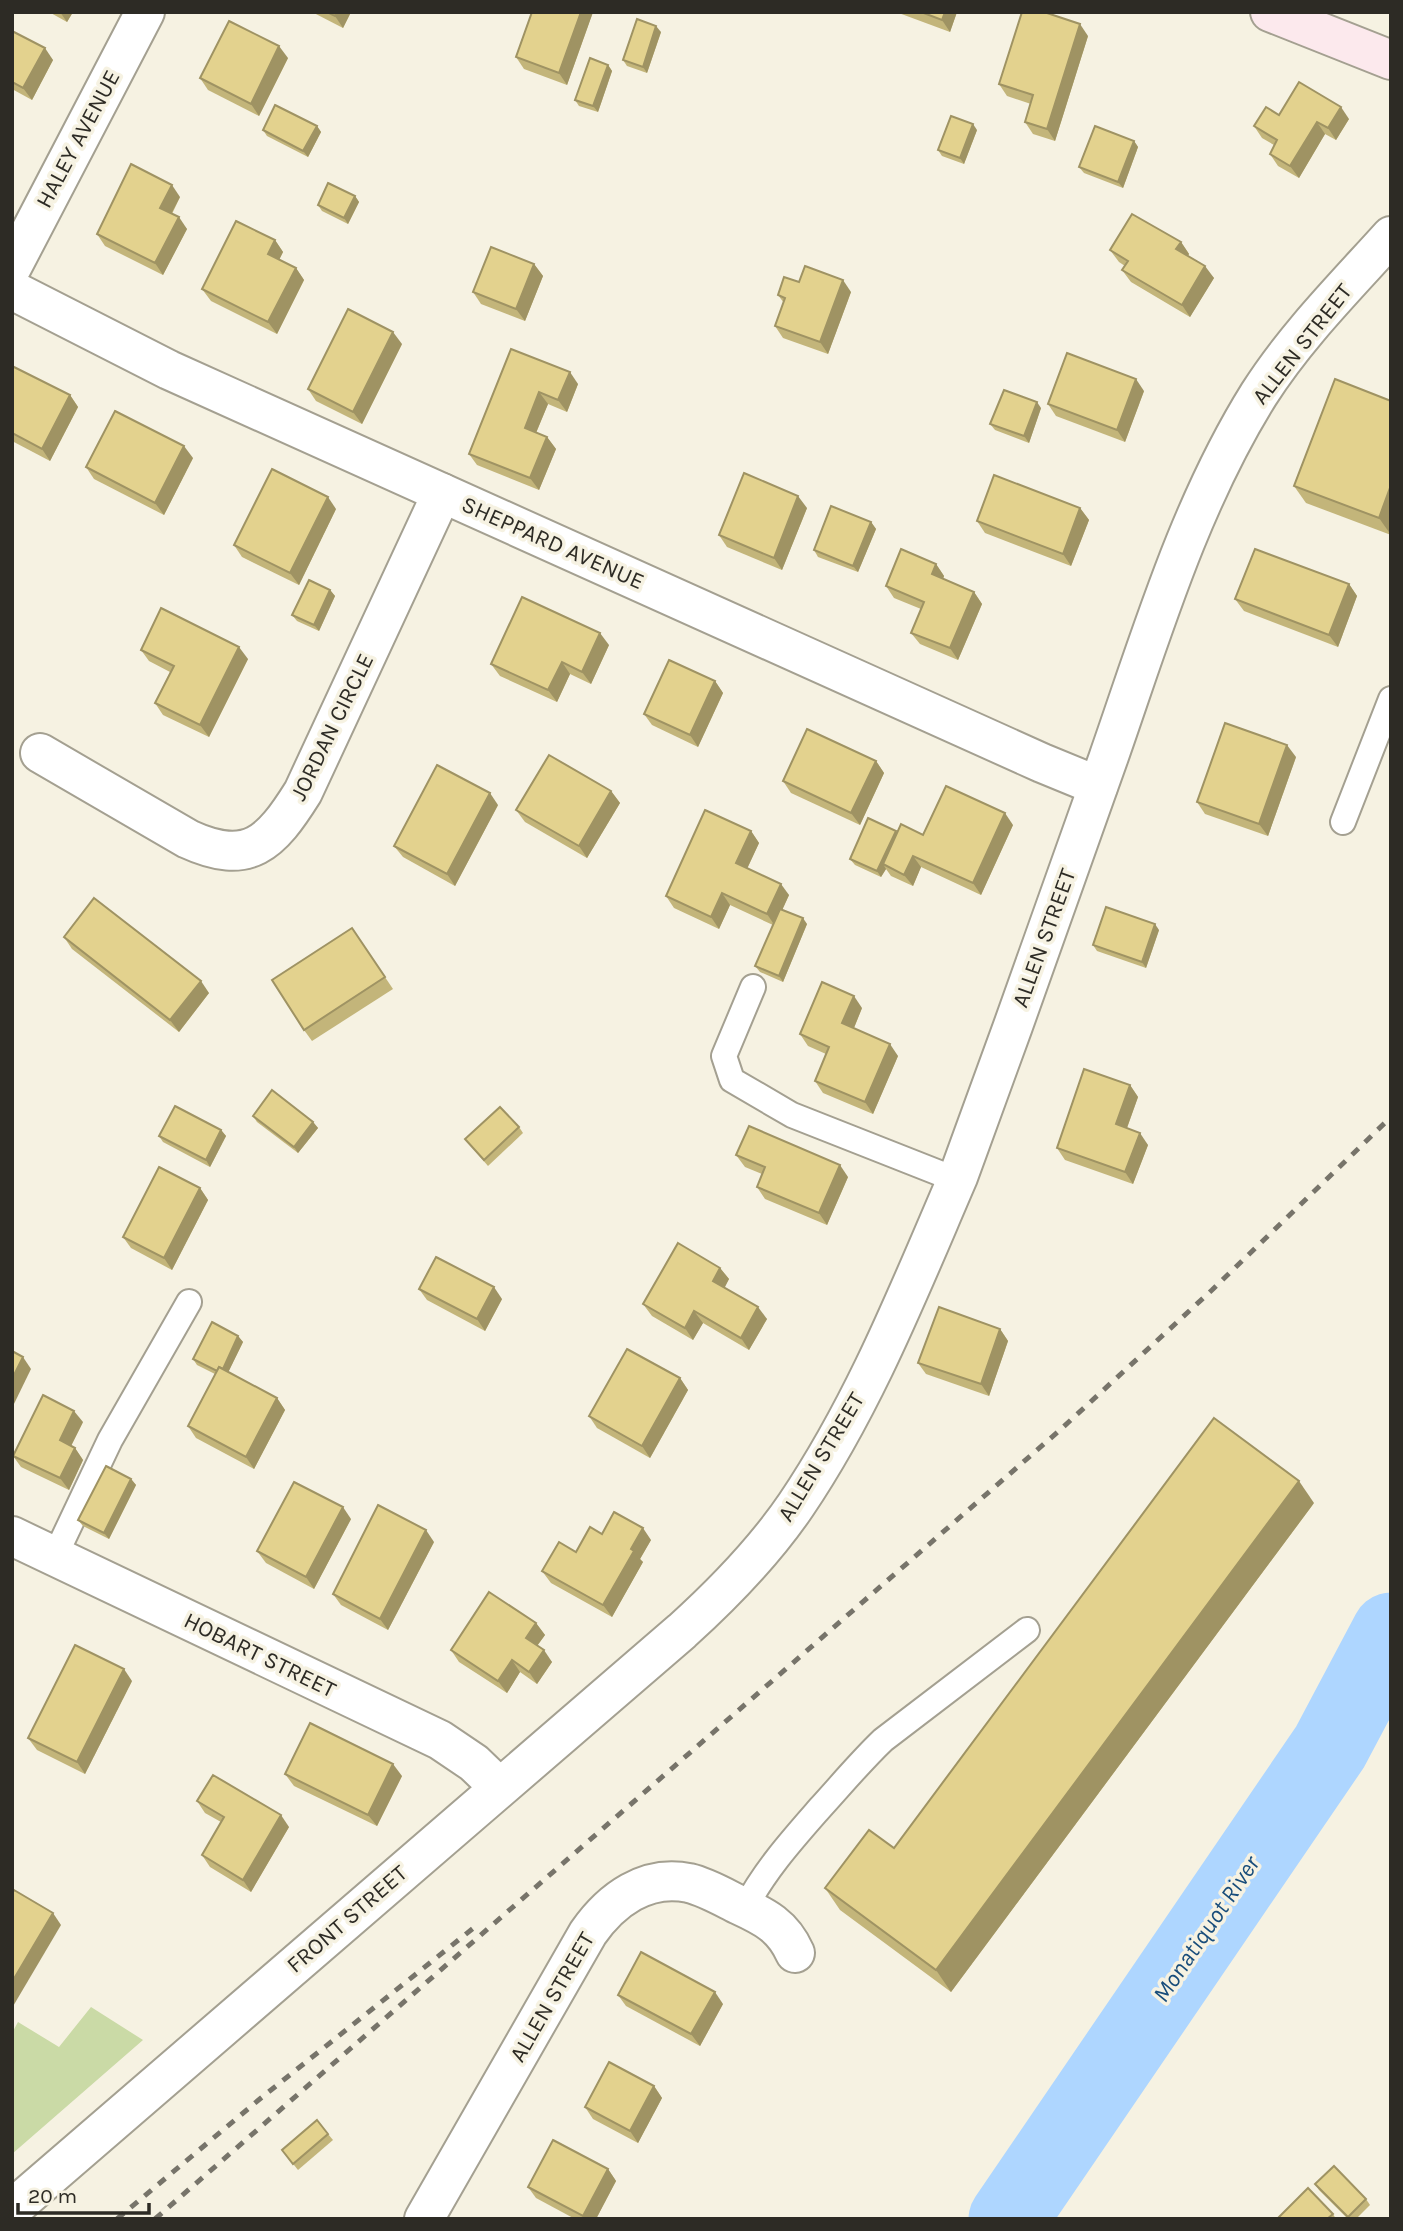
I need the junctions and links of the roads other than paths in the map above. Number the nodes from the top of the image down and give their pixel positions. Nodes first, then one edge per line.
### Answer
1 (145, 12) edge
2 (1269, 12) edge
3 (1391, 61) edge
4 (1391, 236) edge
5 (12, 267) edge
6 (12, 290) edge
7 (442, 493) junction
8 (1391, 699) edge
9 (40, 753) dead end
10 (1098, 786) junction
11 (1343, 822) dead end
12 (753, 987) dead end
13 (957, 1180) junction
14 (189, 1302) dead end
15 (12, 1536) edge
16 (55, 1556) junction
17 (1027, 1630) dead end
18 (682, 1631) joint
19 (499, 1787) junction
20 (745, 1908) junction
21 (795, 1953) dead end
22 (12, 2209) edge
23 (424, 2219) edge

1 - 5 street, HALEY AVENUE
2 - 3 street
4 - 10 street, ALLEN STREET
6 - 7 street, SHEPPARD AVENUE
7 - 9 street, JORDAN CIRCLE
7 - 10 street, SHEPPARD AVENUE
8 - 11 lane
10 - 13 street, ALLEN STREET
12 - 13 lane
13 - 18 street, ALLEN STREET
14 - 16 lane
15 - 16 street, HOBART STREET
16 - 19 street, HOBART STREET
17 - 20 lane
18 - 19 street, FRONT STREET
19 - 22 street, FRONT STREET
20 - 21 street, ALLEN STREET
20 - 23 street, ALLEN STREET

